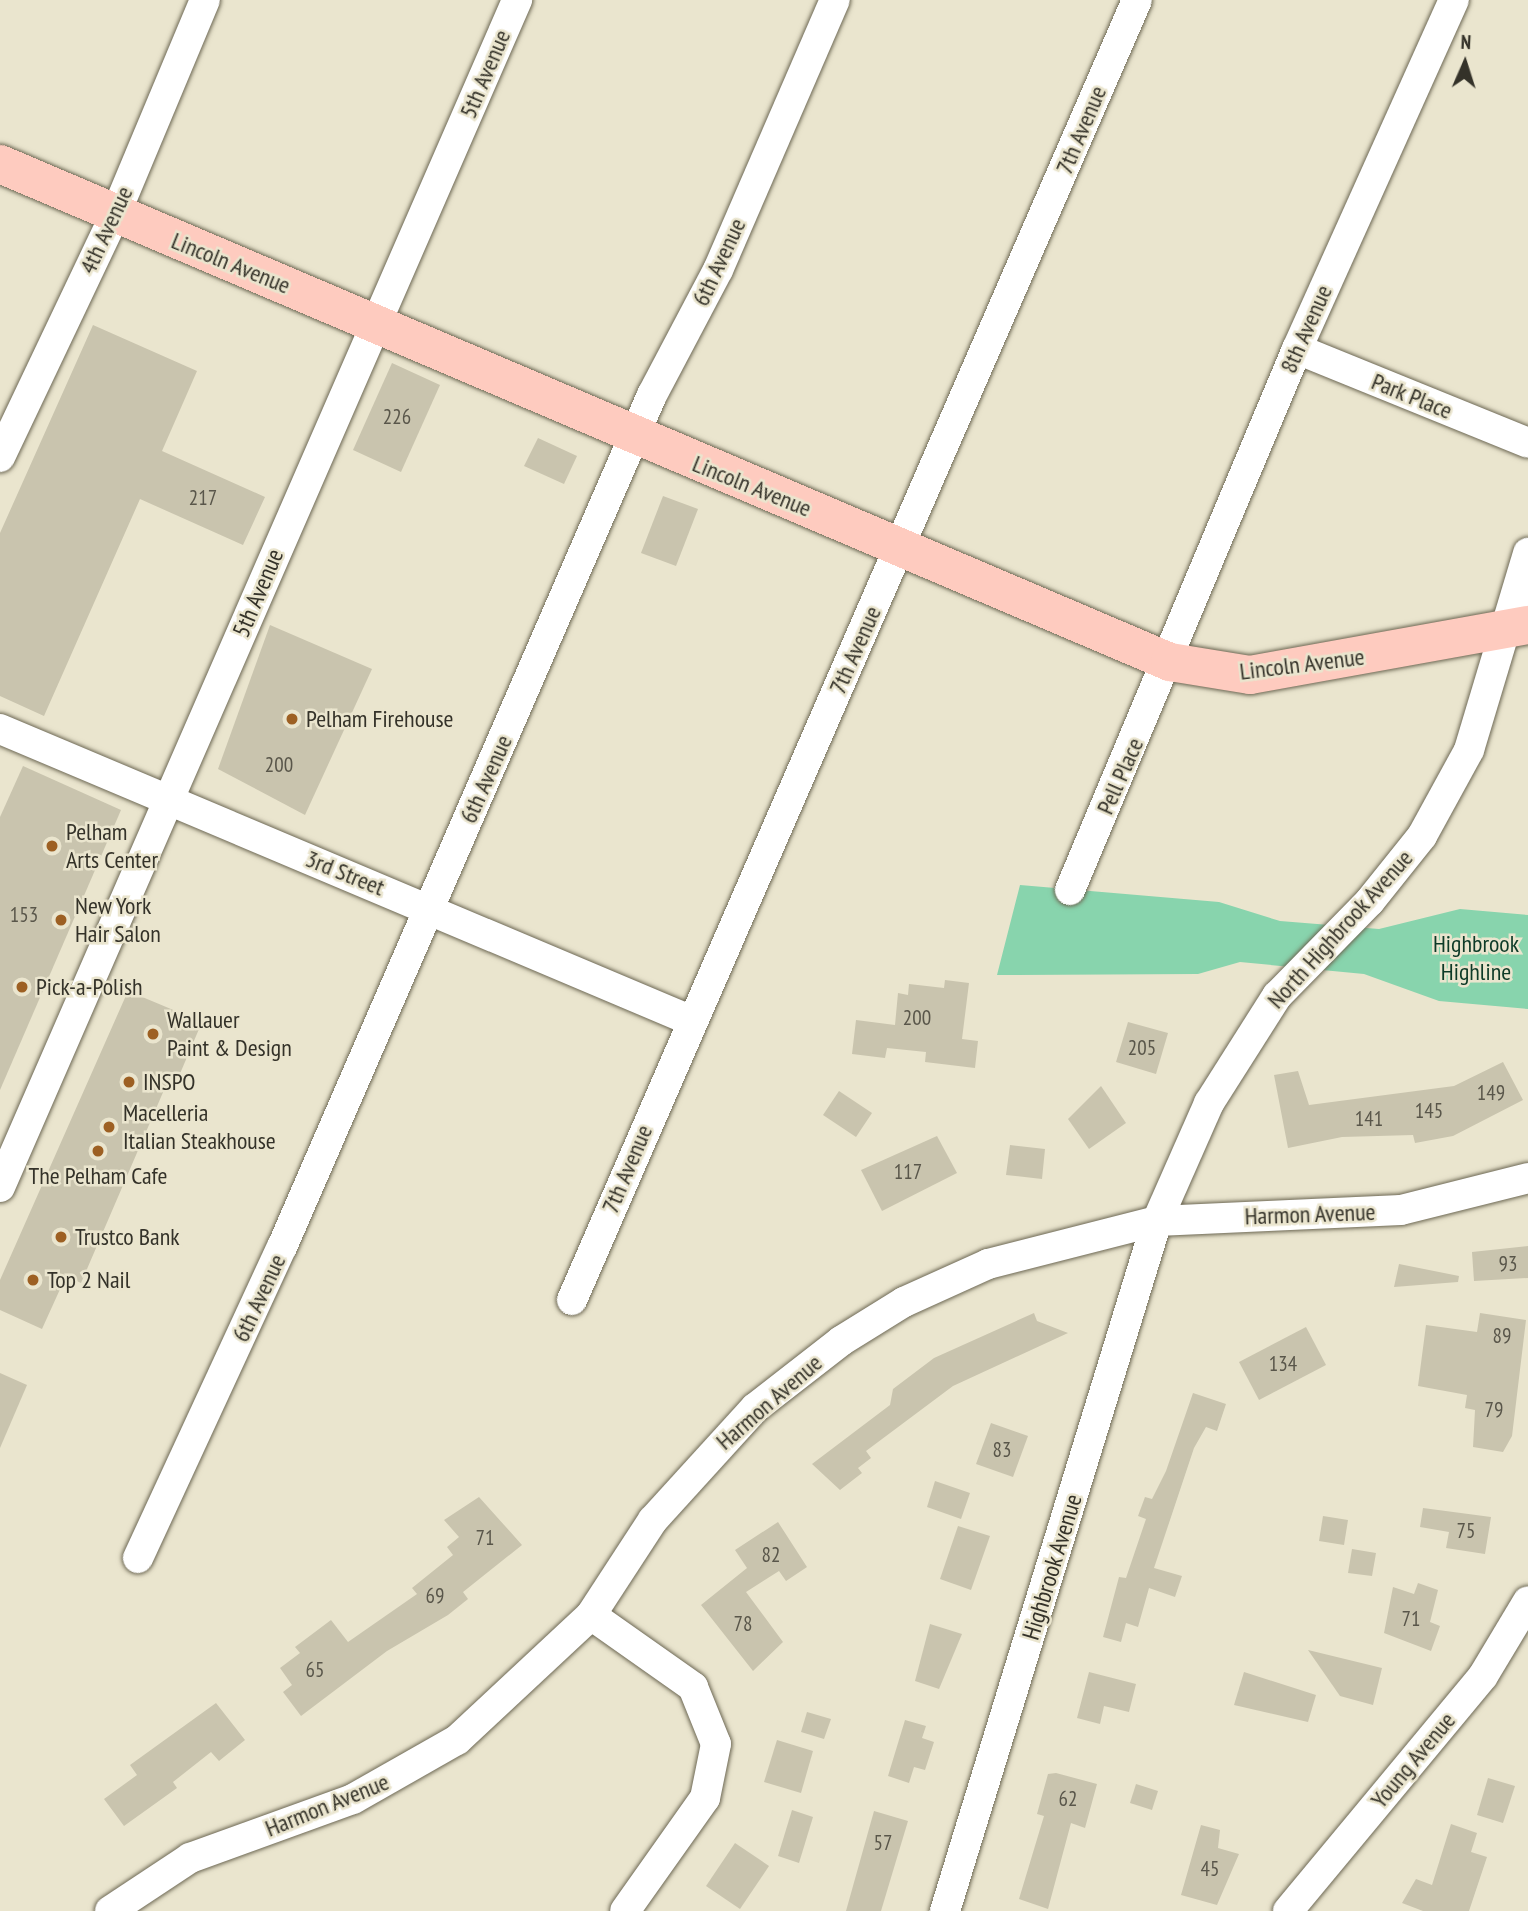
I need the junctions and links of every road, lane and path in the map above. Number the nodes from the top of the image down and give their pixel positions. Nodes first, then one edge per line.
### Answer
1 (205, 0) edge
2 (517, 0) edge
3 (835, 0) edge
4 (1137, 0) edge
5 (1454, 0) edge
6 (0, 164) edge
7 (115, 215) junction
8 (375, 322) junction
9 (1297, 349) junction
10 (637, 440) junction
11 (1528, 443) edge
12 (0, 457) edge
13 (902, 546) junction
14 (1528, 553) edge
15 (1517, 627) edge
16 (1170, 662) junction
17 (0, 729) edge
18 (169, 801) junction
19 (1070, 891) dead end
20 (429, 908) junction
21 (690, 1020) junction
22 (1528, 1178) edge
23 (0, 1187) edge
24 (1157, 1221) junction
25 (572, 1300) dead end
26 (138, 1558) dead end
27 (1528, 1601) edge
28 (591, 1615) junction
29 (110, 1911) edge
30 (625, 1911) edge
31 (945, 1911) edge
32 (1288, 1911) edge

1 - 7 street, 4th Avenue
2 - 8 street, 5th Avenue
3 - 10 street, 6th Avenue
4 - 13 street, 7th Avenue
5 - 9 street, 8th Avenue
6 - 7 main road, Lincoln Avenue
7 - 8 main road, Lincoln Avenue
7 - 12 street, 4th Avenue
8 - 10 main road, Lincoln Avenue
8 - 18 street, 5th Avenue
9 - 11 street, Park Place
9 - 16 street, 8th Avenue
10 - 13 main road, Lincoln Avenue
10 - 20 street, 6th Avenue
13 - 16 main road, Lincoln Avenue
13 - 21 street, 7th Avenue
14 - 15 street, North Highbrook Avenue
15 - 16 main road, Lincoln Avenue
15 - 24 street, North Highbrook Avenue
16 - 19 street, Pell Place
17 - 18 street, 3rd Street
18 - 20 street, 3rd Street
18 - 23 street, 5th Avenue
20 - 21 street, 3rd Street
20 - 26 street, 6th Avenue
21 - 25 street, 7th Avenue
22 - 24 street, Harmon Avenue
24 - 28 street, Harmon Avenue
24 - 31 street, Highbrook Avenue
27 - 32 street, Young Avenue
28 - 29 street, Harmon Avenue
28 - 30 street

